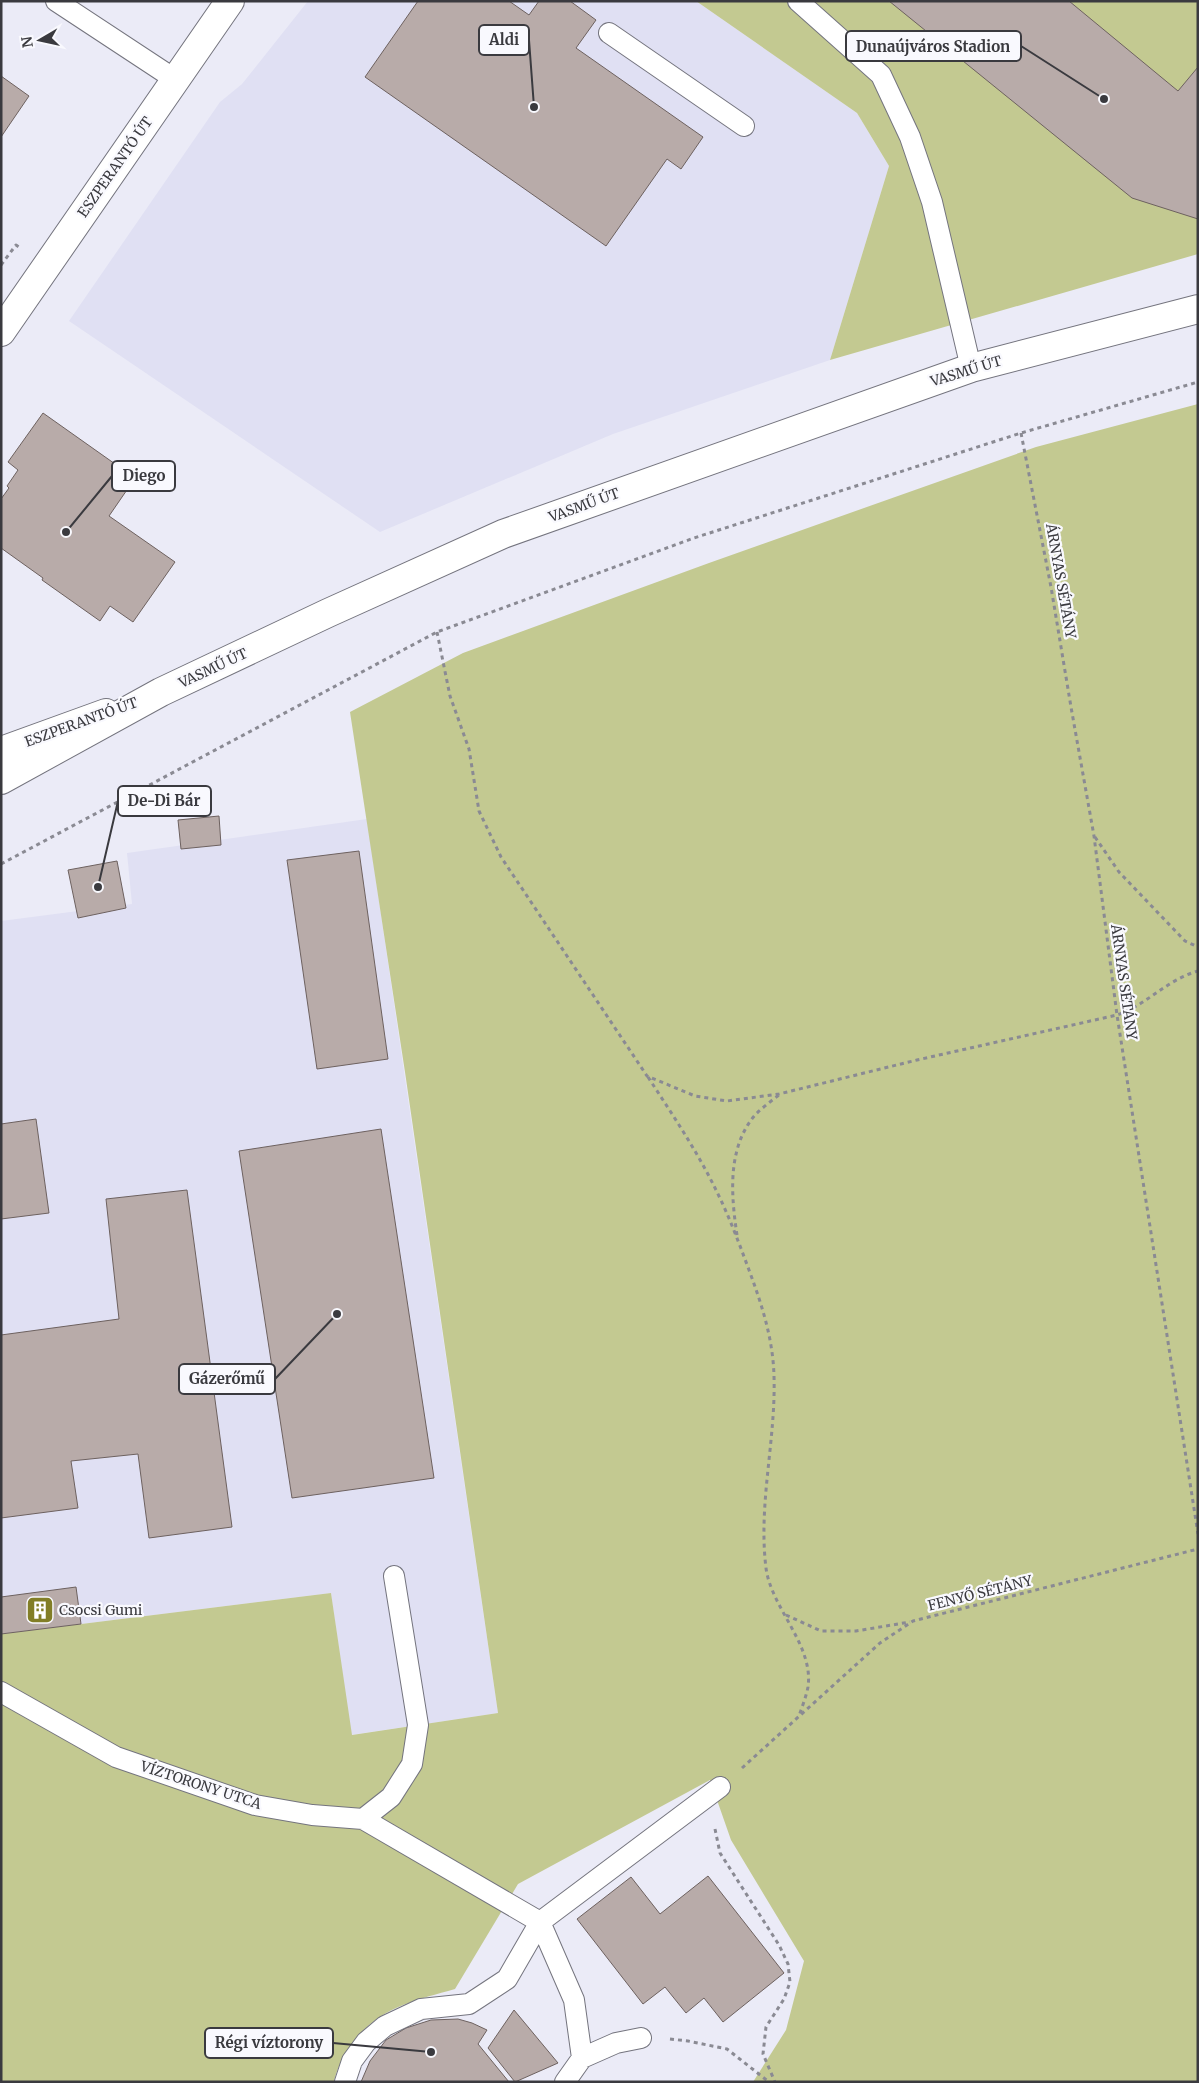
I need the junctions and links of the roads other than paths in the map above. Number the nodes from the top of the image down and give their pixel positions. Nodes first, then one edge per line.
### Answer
1 (56, 1) edge
2 (230, 1) edge
3 (798, 1) edge
4 (609, 33) dead end
5 (176, 80) junction
6 (744, 126) dead end
7 (1198, 309) edge
8 (1, 332) edge
9 (971, 368) junction
10 (161, 692) junction
11 (1, 751) edge
12 (1, 780) edge
13 (394, 1576) dead end
14 (1, 1692) edge
15 (720, 1788) road end
16 (363, 1819) junction
17 (540, 1922) junction
18 (641, 2038) road end
19 (582, 2058) junction
20 (345, 2082) edge
21 (565, 2082) edge

1 - 5 lane
2 - 5 street, ESZPERANTÓ ÚT
3 - 9 lane
4 - 6 lane
5 - 8 street, ESZPERANTÓ ÚT
7 - 9 street, VASMŰ ÚT
9 - 10 street, VASMŰ ÚT
10 - 11 street, ESZPERANTÓ ÚT
10 - 12 street, VASMŰ ÚT
13 - 16 lane
14 - 16 lane, VÍZTORONY UTCA
15 - 17 lane
16 - 17 lane, VÍZTORONY UTCA
17 - 19 lane
17 - 20 lane
18 - 19 lane
19 - 21 lane

